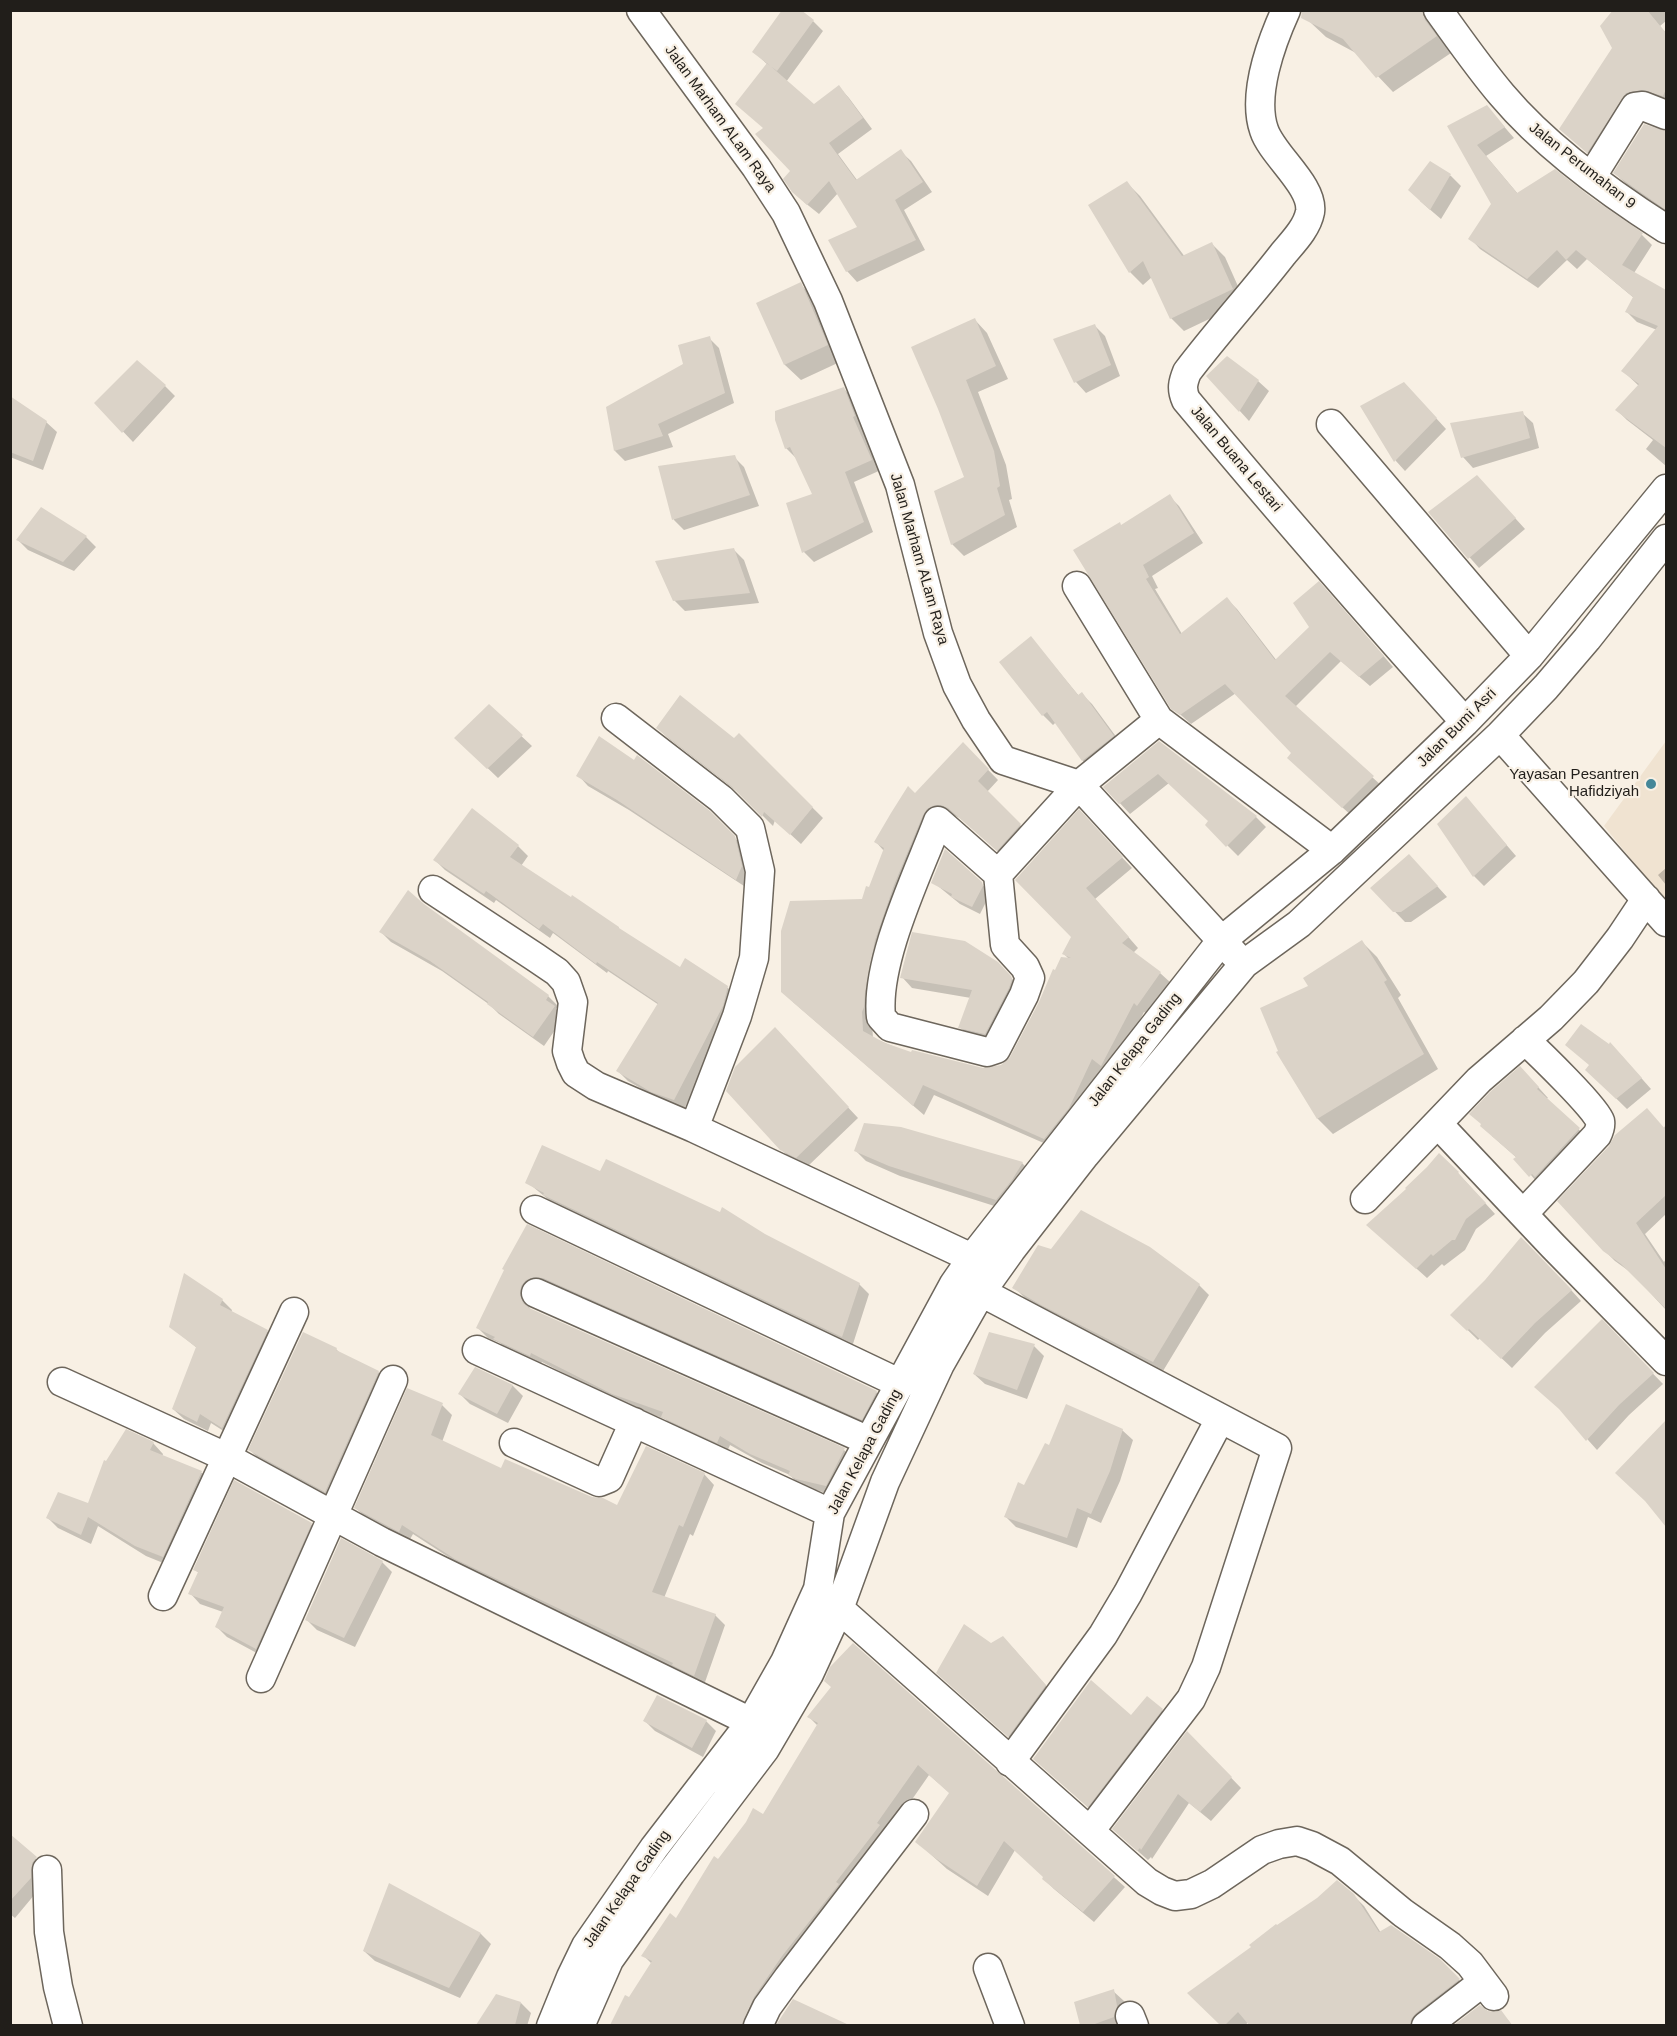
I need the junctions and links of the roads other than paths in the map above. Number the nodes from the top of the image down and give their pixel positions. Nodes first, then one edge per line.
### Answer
1 (641, 10) edge
2 (1286, 10) edge
3 (1438, 10) edge
4 (1666, 115) edge
5 (1592, 176) junction
6 (1666, 229) edge
7 (1331, 424) dead end
8 (1666, 489) edge
9 (1666, 539) edge
10 (1077, 586) dead end
11 (1529, 656) junction
12 (616, 718) dead end
13 (1159, 720) junction
14 (1465, 722) junction
15 (1500, 735) junction
16 (1080, 784) junction
17 (1332, 850) junction
18 (998, 874) junction
19 (433, 890) dead end
20 (1646, 899) junction
21 (1666, 922) edge
22 (1221, 941) junction
23 (1244, 964) junction
24 (1526, 1040) junction
25 (1437, 1124) junction
26 (694, 1128) junction
27 (1365, 1199) dead end
28 (535, 1210) dead end
29 (1523, 1214) junction
30 (972, 1258) junction
31 (981, 1292) junction
32 (536, 1293) dead end
33 (294, 1312) dead end
34 (477, 1350) dead end
35 (1666, 1361) edge
36 (393, 1380) dead end
37 (62, 1382) dead end
38 (901, 1383) junction
39 (1220, 1419) junction
40 (634, 1422) junction
41 (869, 1442) junction
42 (514, 1443) dead end
43 (226, 1457) junction
44 (830, 1513) junction
45 (334, 1516) junction
46 (818, 1589) junction
47 (163, 1596) dead end
48 (839, 1610) junction
49 (261, 1678) dead end
50 (751, 1722) junction
51 (1010, 1762) junction
52 (914, 1814) dead end
53 (1090, 1831) junction
54 (47, 1870) dead end
55 (598, 1953) junction
56 (988, 1968) dead end
57 (68, 2025) edge
58 (551, 2025) edge
59 (580, 2025) edge
60 (758, 2025) edge
61 (1010, 2025) edge
62 (1426, 2025) edge

1 - 16 street, Jalan Marham ALam Raya
2 - 14 street, Jalan Buana Lestari
3 - 5 street, Jalan Perumahan 9
4 - 5 street
5 - 6 street, Jalan Perumahan 9
7 - 11 street
8 - 11 street, Jalan Bumi Asri
9 - 15 street
10 - 13 street
11 - 14 street, Jalan Bumi Asri
12 - 26 street
13 - 16 street
13 - 17 street
14 - 17 street, Jalan Bumi Asri
15 - 20 street
15 - 23 street
16 - 18 street
16 - 22 street
17 - 22 street, Jalan Bumi Asri
18 - 18 street
19 - 26 street
20 - 21 street
20 - 24 street
22 - 23 street
22 - 30 street, Jalan Kelapa Gading
23 - 31 street, Jalan Kelapa Gading
24 - 25 street
24 - 29 street
25 - 27 street
25 - 29 street
26 - 30 street
28 - 38 street
29 - 35 street
30 - 38 street, Jalan Kelapa Gading
31 - 39 street
31 - 48 street, Jalan Kelapa Gading
32 - 41 street
33 - 43 street
34 - 40 street
36 - 45 street
37 - 43 street
38 - 41 street, Jalan Kelapa Gading
39 - 51 street
39 - 53 street
40 - 42 street
40 - 44 street
41 - 44 street, Jalan Kelapa Gading
43 - 45 street
43 - 47 street
44 - 46 street, Jalan Kelapa Gading
45 - 49 street
45 - 50 street
46 - 48 street
46 - 50 street, Jalan Kelapa Gading
48 - 51 street
48 - 55 street, Jalan Kelapa Gading
50 - 55 street, Jalan Kelapa Gading
51 - 53 street
52 - 60 street
53 - 62 street
54 - 57 street
55 - 58 street, Jalan Kelapa Gading
55 - 59 street, Jalan Kelapa Gading
56 - 61 street

